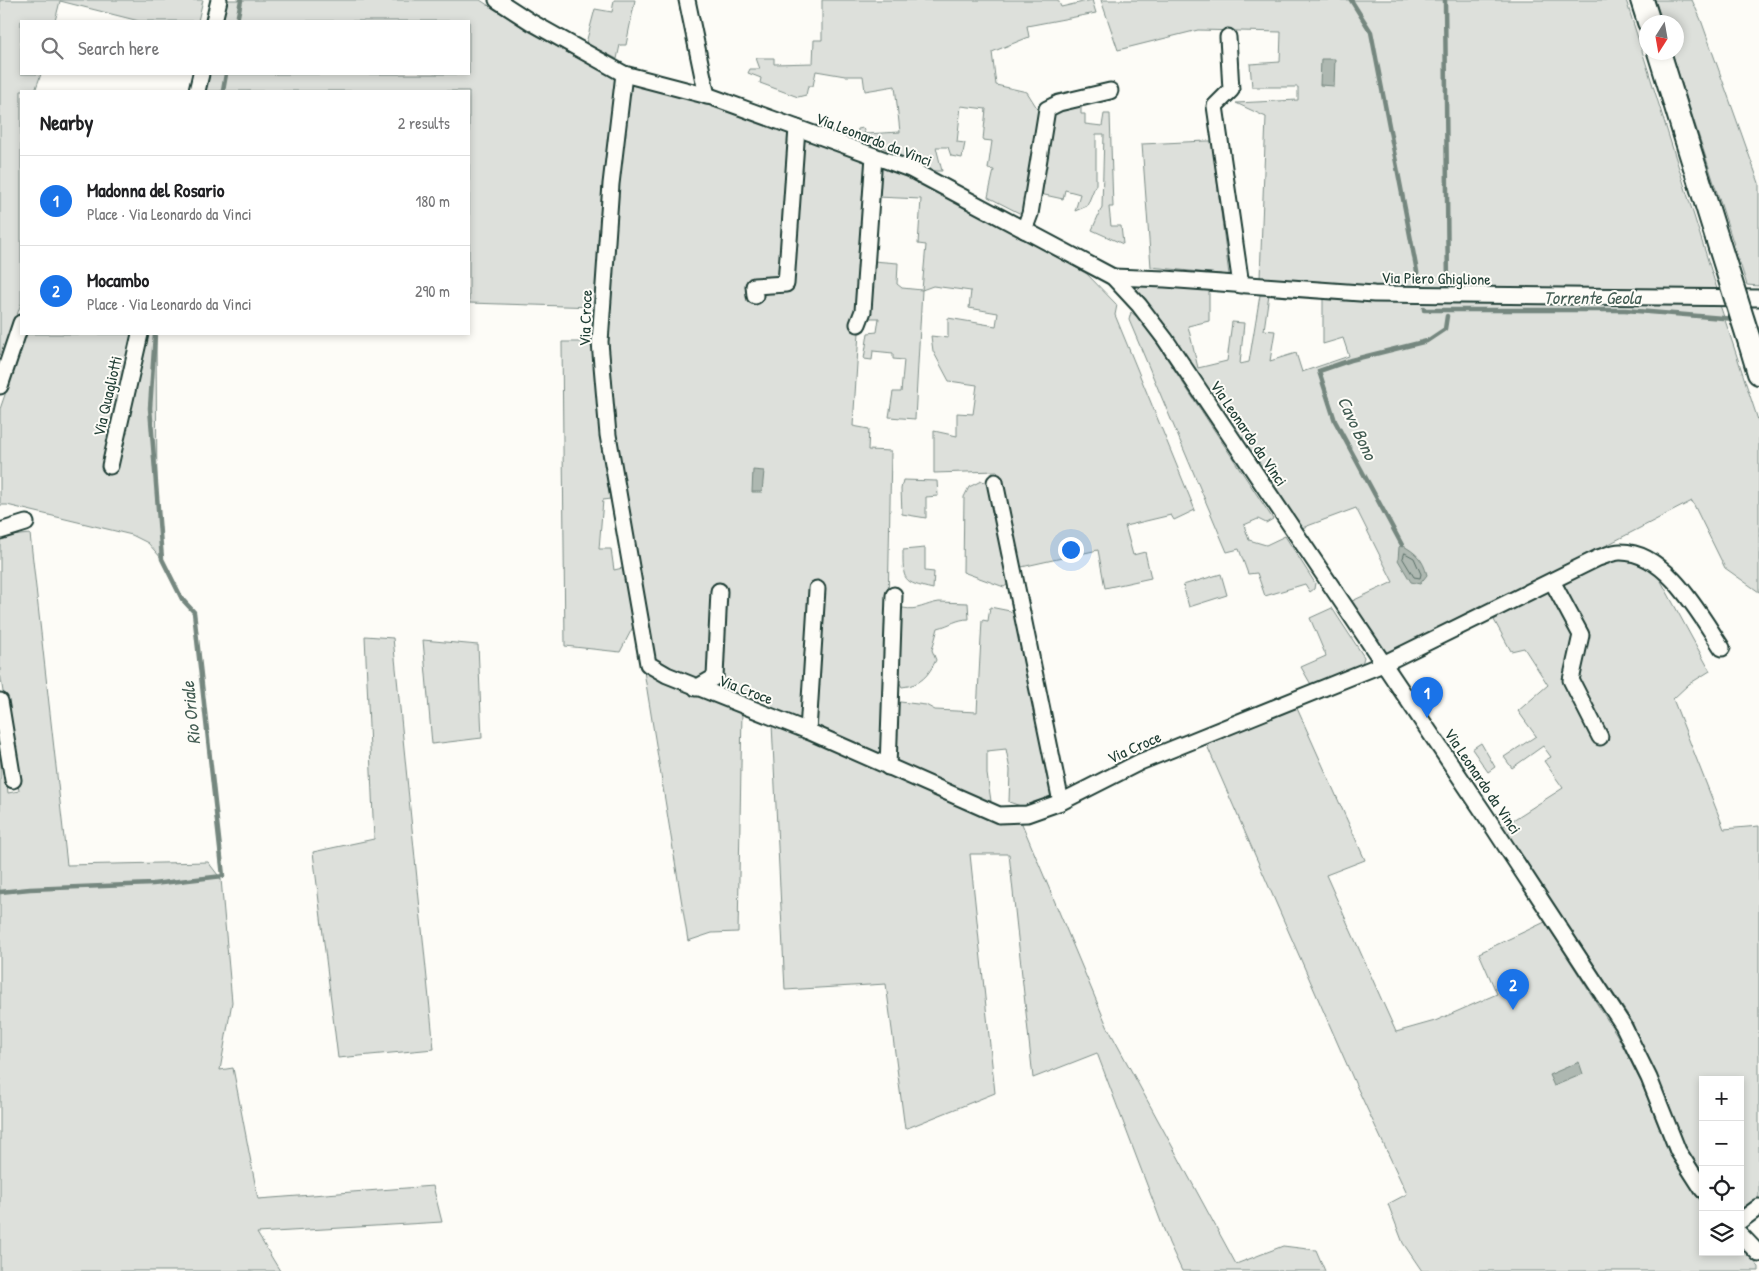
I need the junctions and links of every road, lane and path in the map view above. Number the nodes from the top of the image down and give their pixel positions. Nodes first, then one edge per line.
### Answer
1 (219, 0) edge
2 (497, 0) edge
3 (687, 0) edge
4 (1642, 0) edge
5 (1647, 15) edge
6 (214, 20) edge
7 (1228, 37) dead end
8 (1661, 60) edge
9 (624, 74) junction
10 (201, 75) edge
11 (197, 90) edge
12 (1110, 91) dead end
13 (707, 96) junction
14 (797, 128) junction
15 (874, 156) junction
16 (1024, 230) junction
17 (1112, 277) junction
18 (1241, 285) junction
19 (755, 296) dead end
20 (1759, 298) edge
21 (858, 324) dead end
22 (20, 326) edge
23 (140, 335) edge
24 (1759, 373) edge
25 (0, 386) edge
26 (110, 466) dead end
27 (996, 482) dead end
28 (26, 523) dead end
29 (0, 531) edge
30 (1552, 580) junction
31 (817, 588) dead end
32 (719, 591) dead end
33 (894, 595) dead end
34 (1722, 648) dead end
35 (1383, 664) junction
36 (696, 688) junction
37 (0, 701) edge
38 (1, 718) edge
39 (808, 731) junction
40 (1600, 737) dead end
41 (888, 767) junction
42 (13, 780) dead end
43 (1061, 802) junction
44 (1699, 1184) edge
45 (1759, 1207) edge
46 (1744, 1218) edge
47 (1744, 1238) edge
48 (1759, 1254) edge

1 - 6 street
2 - 9 street, Via Leonardo da Vinci
3 - 13 street
4 - 5 highway
7 - 18 street
8 - 24 highway, bridge
9 - 13 street, Via Leonardo da Vinci
9 - 36 street, Via Croce
10 - 11 street
12 - 16 street
13 - 14 street, Via Leonardo da Vinci
14 - 15 street, Via Leonardo da Vinci
14 - 19 street
15 - 16 street, Via Leonardo da Vinci
15 - 21 street
16 - 17 street, Via Leonardo da Vinci
17 - 18 street, Via Piero Ghiglione
17 - 35 street, Via Leonardo da Vinci
18 - 20 street, Via Piero Ghiglione
22 - 25 street
23 - 26 street, Via Quagliotti
27 - 43 street
28 - 29 street
30 - 34 street, Via Croce
30 - 35 street, Via Croce
30 - 40 street
31 - 39 street
32 - 36 street
33 - 41 street
35 - 43 street, Via Croce
35 - 44 street, Via Leonardo da Vinci
36 - 39 street, Via Croce
37 - 38 street
38 - 42 street
39 - 41 street, Via Croce
41 - 43 street, Via Croce
45 - 46 street
47 - 48 street

